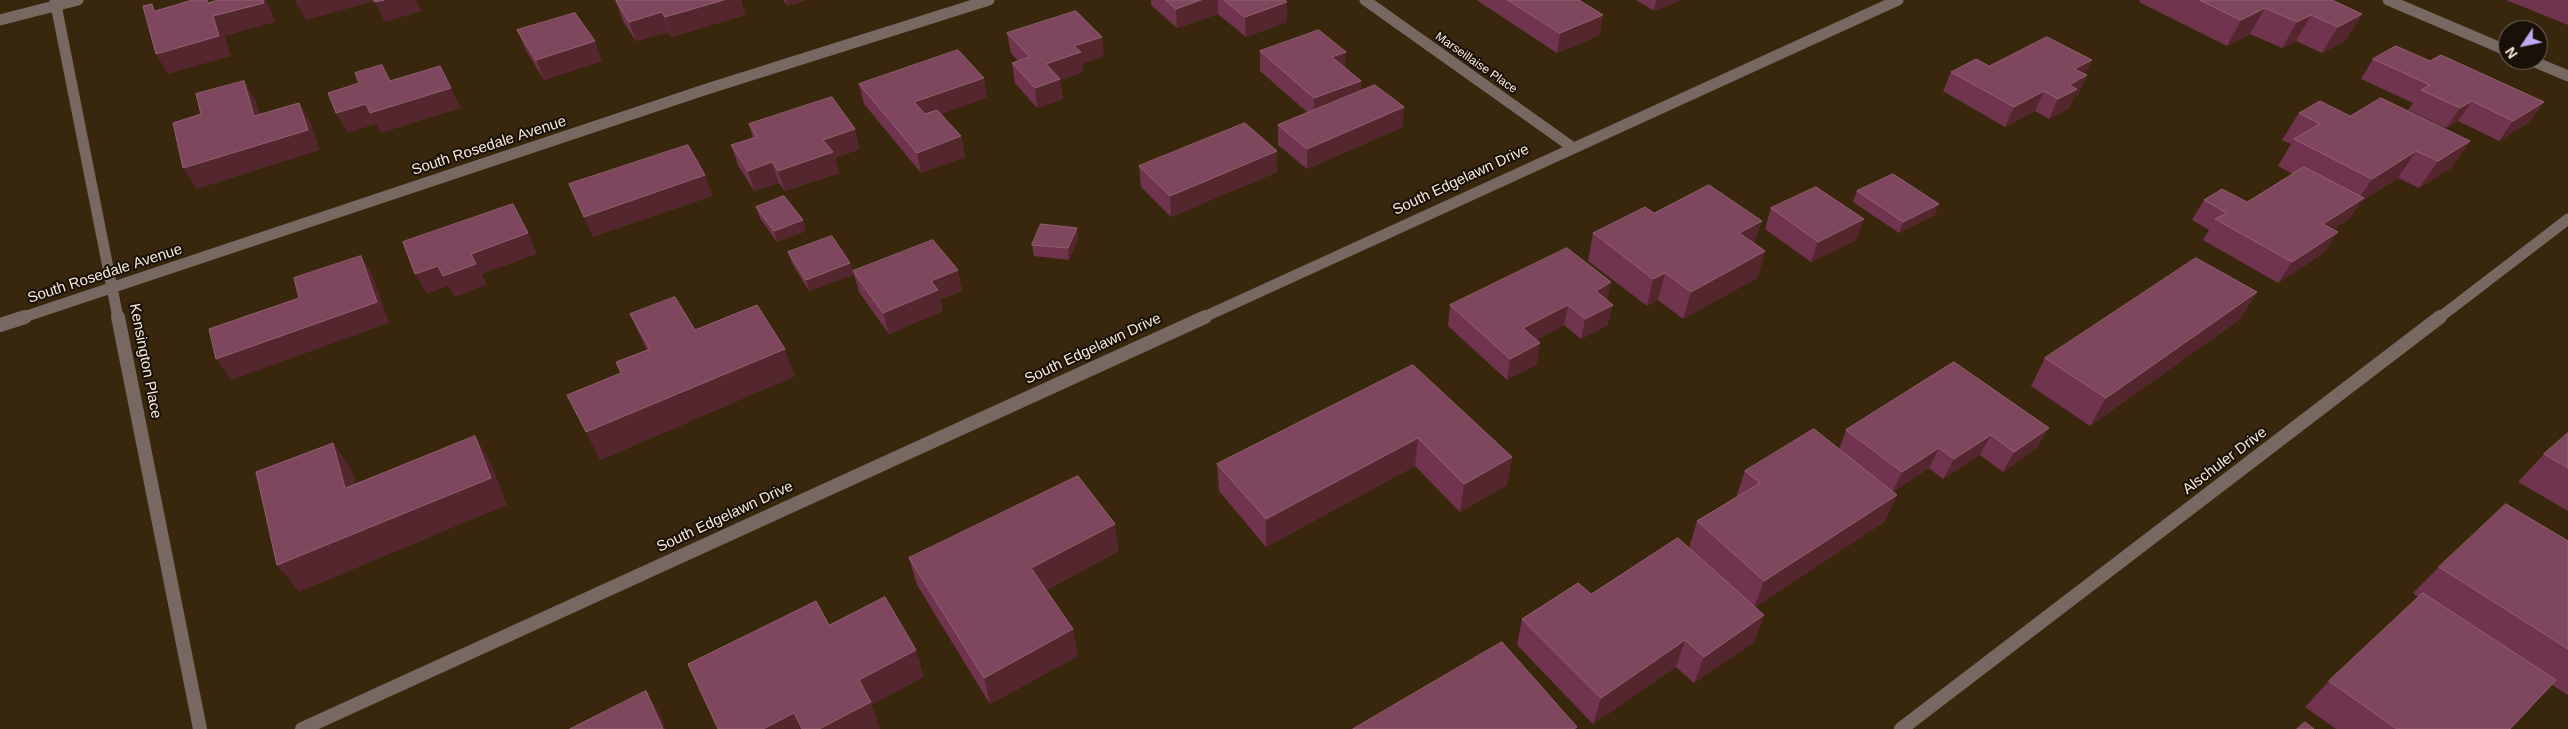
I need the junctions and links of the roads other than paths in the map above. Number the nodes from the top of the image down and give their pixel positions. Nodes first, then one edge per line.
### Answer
1 (78, 0) edge
2 (989, 0) edge
3 (1364, 0) edge
4 (1898, 0) edge
5 (2388, 0) edge
6 (56, 3) edge
7 (0, 20) edge
8 (2498, 47) edge
9 (2548, 68) edge
10 (2568, 76) edge
11 (1572, 147) junction
12 (2568, 219) edge
13 (114, 288) junction
14 (0, 325) edge
15 (200, 729) edge
16 (302, 729) edge
17 (1901, 729) edge

1 - 6 street
2 - 13 street, South Rosedale Avenue
3 - 11 street, Marseillaise Place
4 - 11 street, South Edgelawn Drive
5 - 8 street
6 - 7 street
6 - 13 street, Kensington Place
9 - 10 street
11 - 16 street, South Edgelawn Drive
12 - 17 street, Alschuler Drive
13 - 14 street, South Rosedale Avenue
13 - 15 street, Kensington Place

